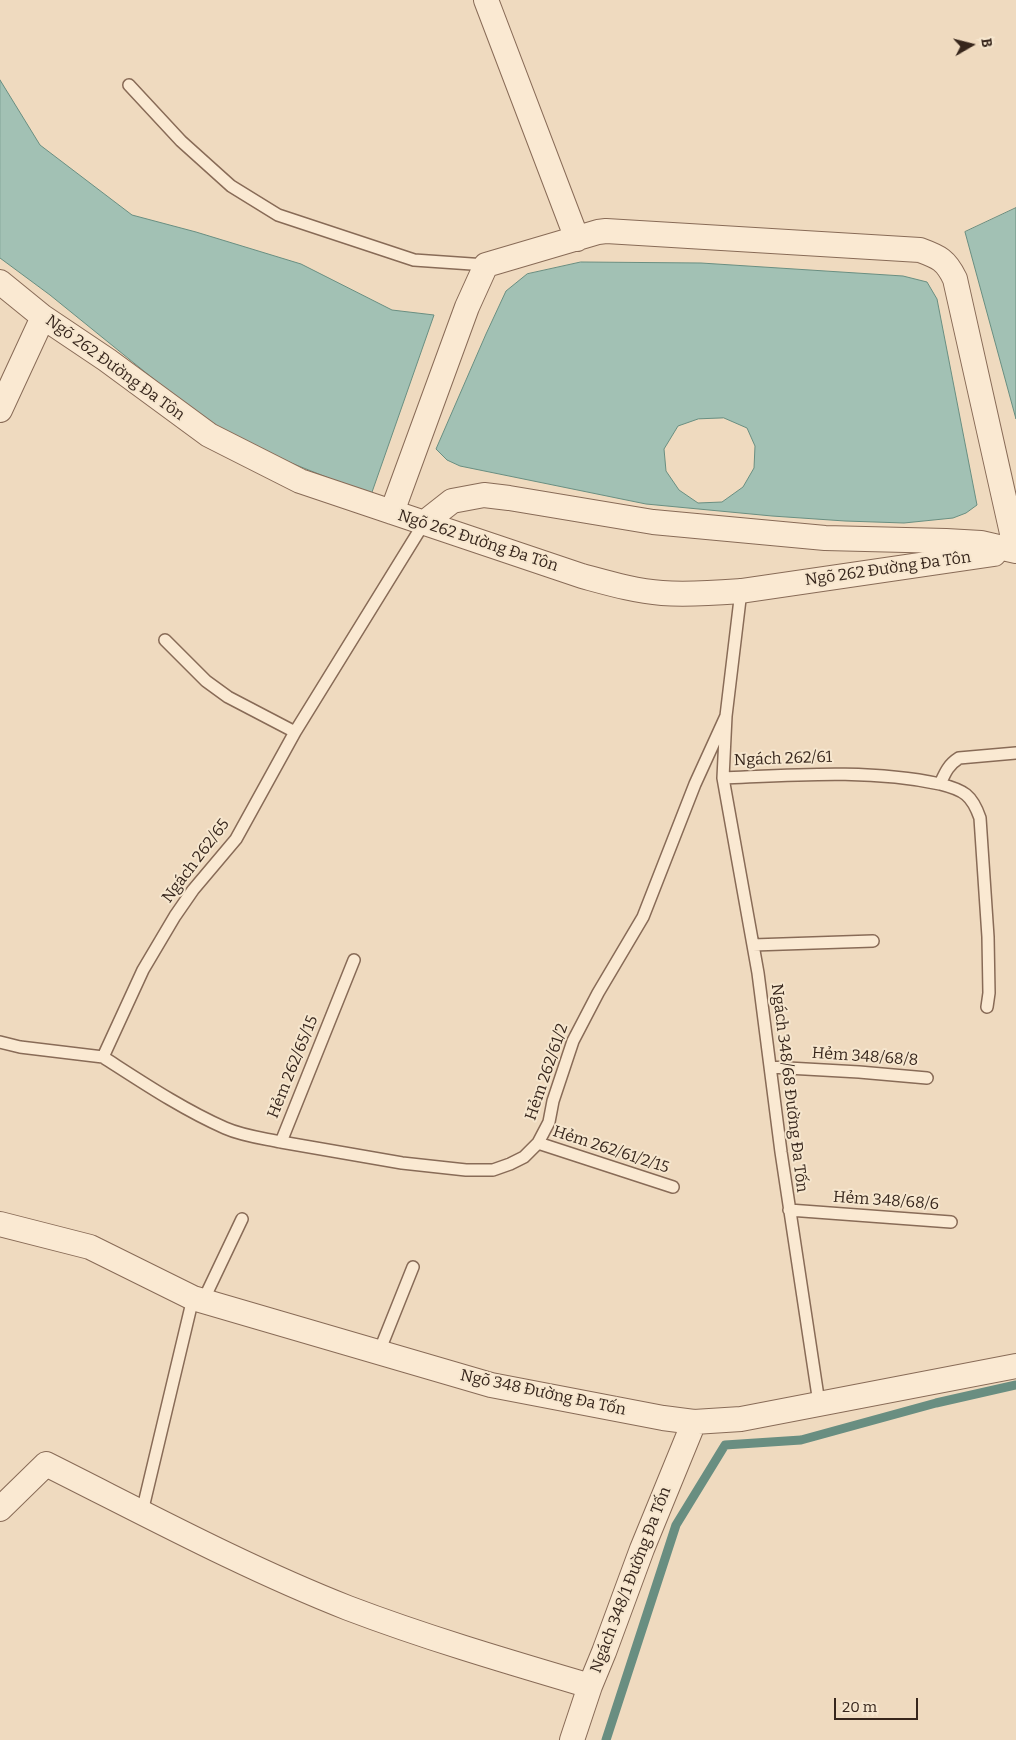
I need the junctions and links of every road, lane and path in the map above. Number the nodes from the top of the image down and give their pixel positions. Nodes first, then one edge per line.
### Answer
1 (486, 0) edge
2 (129, 85) dead end
3 (577, 239) junction
4 (486, 265) junction
5 (0, 282) edge
6 (44, 317) junction
7 (0, 410) edge
8 (392, 512) junction
9 (424, 523) junction
10 (1016, 551) edge
11 (741, 591) junction
12 (165, 640) dead end
13 (726, 716) junction
14 (296, 732) junction
15 (1016, 753) edge
16 (723, 778) junction
17 (940, 784) junction
18 (873, 941) dead end
19 (753, 945) junction
20 (354, 960) dead end
21 (987, 1007) dead end
22 (0, 1042) edge
23 (103, 1057) junction
24 (770, 1067) junction
25 (927, 1078) dead end
26 (281, 1142) junction
27 (538, 1143) junction
28 (672, 1187) dead end
29 (789, 1210) junction
30 (242, 1219) dead end
31 (951, 1222) dead end
32 (0, 1224) edge
33 (413, 1267) dead end
34 (198, 1300) junction
35 (379, 1352) junction
36 (1016, 1366) edge
37 (819, 1403) junction
38 (694, 1422) junction
39 (0, 1509) edge
40 (142, 1512) junction
41 (590, 1686) junction
42 (572, 1740) edge

1 - 3 street
2 - 4 lane
3 - 4 street
3 - 10 street
4 - 8 street
5 - 6 street, Ngõ 262 Đường Đa Tôn
6 - 7 street
6 - 8 street, Ngõ 262 Đường Đa Tôn
8 - 9 street, Ngõ 262 Đường Đa Tôn
9 - 10 street
9 - 11 street, Ngõ 262 Đường Đa Tôn
9 - 14 lane, Ngách 262/65
10 - 11 street, Ngõ 262 Đường Đa Tôn
11 - 13 lane, Ngách 262/61
12 - 14 lane
13 - 16 lane, Ngách 262/61
13 - 27 lane, Hẻm 262/61/2
14 - 23 lane, Ngách 262/65
15 - 17 lane
16 - 17 lane, Ngách 262/61
16 - 19 lane, Ngách 348/68 Đường Đa Tốn
17 - 21 lane, Ngách 262/61
18 - 19 lane
19 - 24 lane, Ngách 348/68 Đường Đa Tốn
20 - 26 lane, Hẻm 262/65/15
22 - 23 lane
23 - 26 lane, Hẻm 262/65/15
24 - 25 lane, Hẻm 348/68/8
24 - 29 lane, Ngách 348/68 Đường Đa Tốn
26 - 27 lane, Hẻm 262/61/2
27 - 28 lane, Hẻm 262/61/2/15
29 - 31 lane, Hẻm 348/68/6
29 - 37 lane, Ngách 348/68 Đường Đa Tốn
30 - 34 lane
32 - 34 street, Ngõ 348 Đường Đa Tốn
33 - 35 lane
34 - 35 street, Ngõ 348 Đường Đa Tốn
34 - 40 lane
35 - 38 street, Ngõ 348 Đường Đa Tốn
36 - 37 street, Ngõ 348 Đường Đa Tốn
37 - 38 street, Ngõ 348 Đường Đa Tốn
38 - 41 street, Ngách 348/1 Đường Đa Tốn
39 - 40 street
40 - 41 street
41 - 42 street, Ngách 348/1 Đường Đa Tốn

